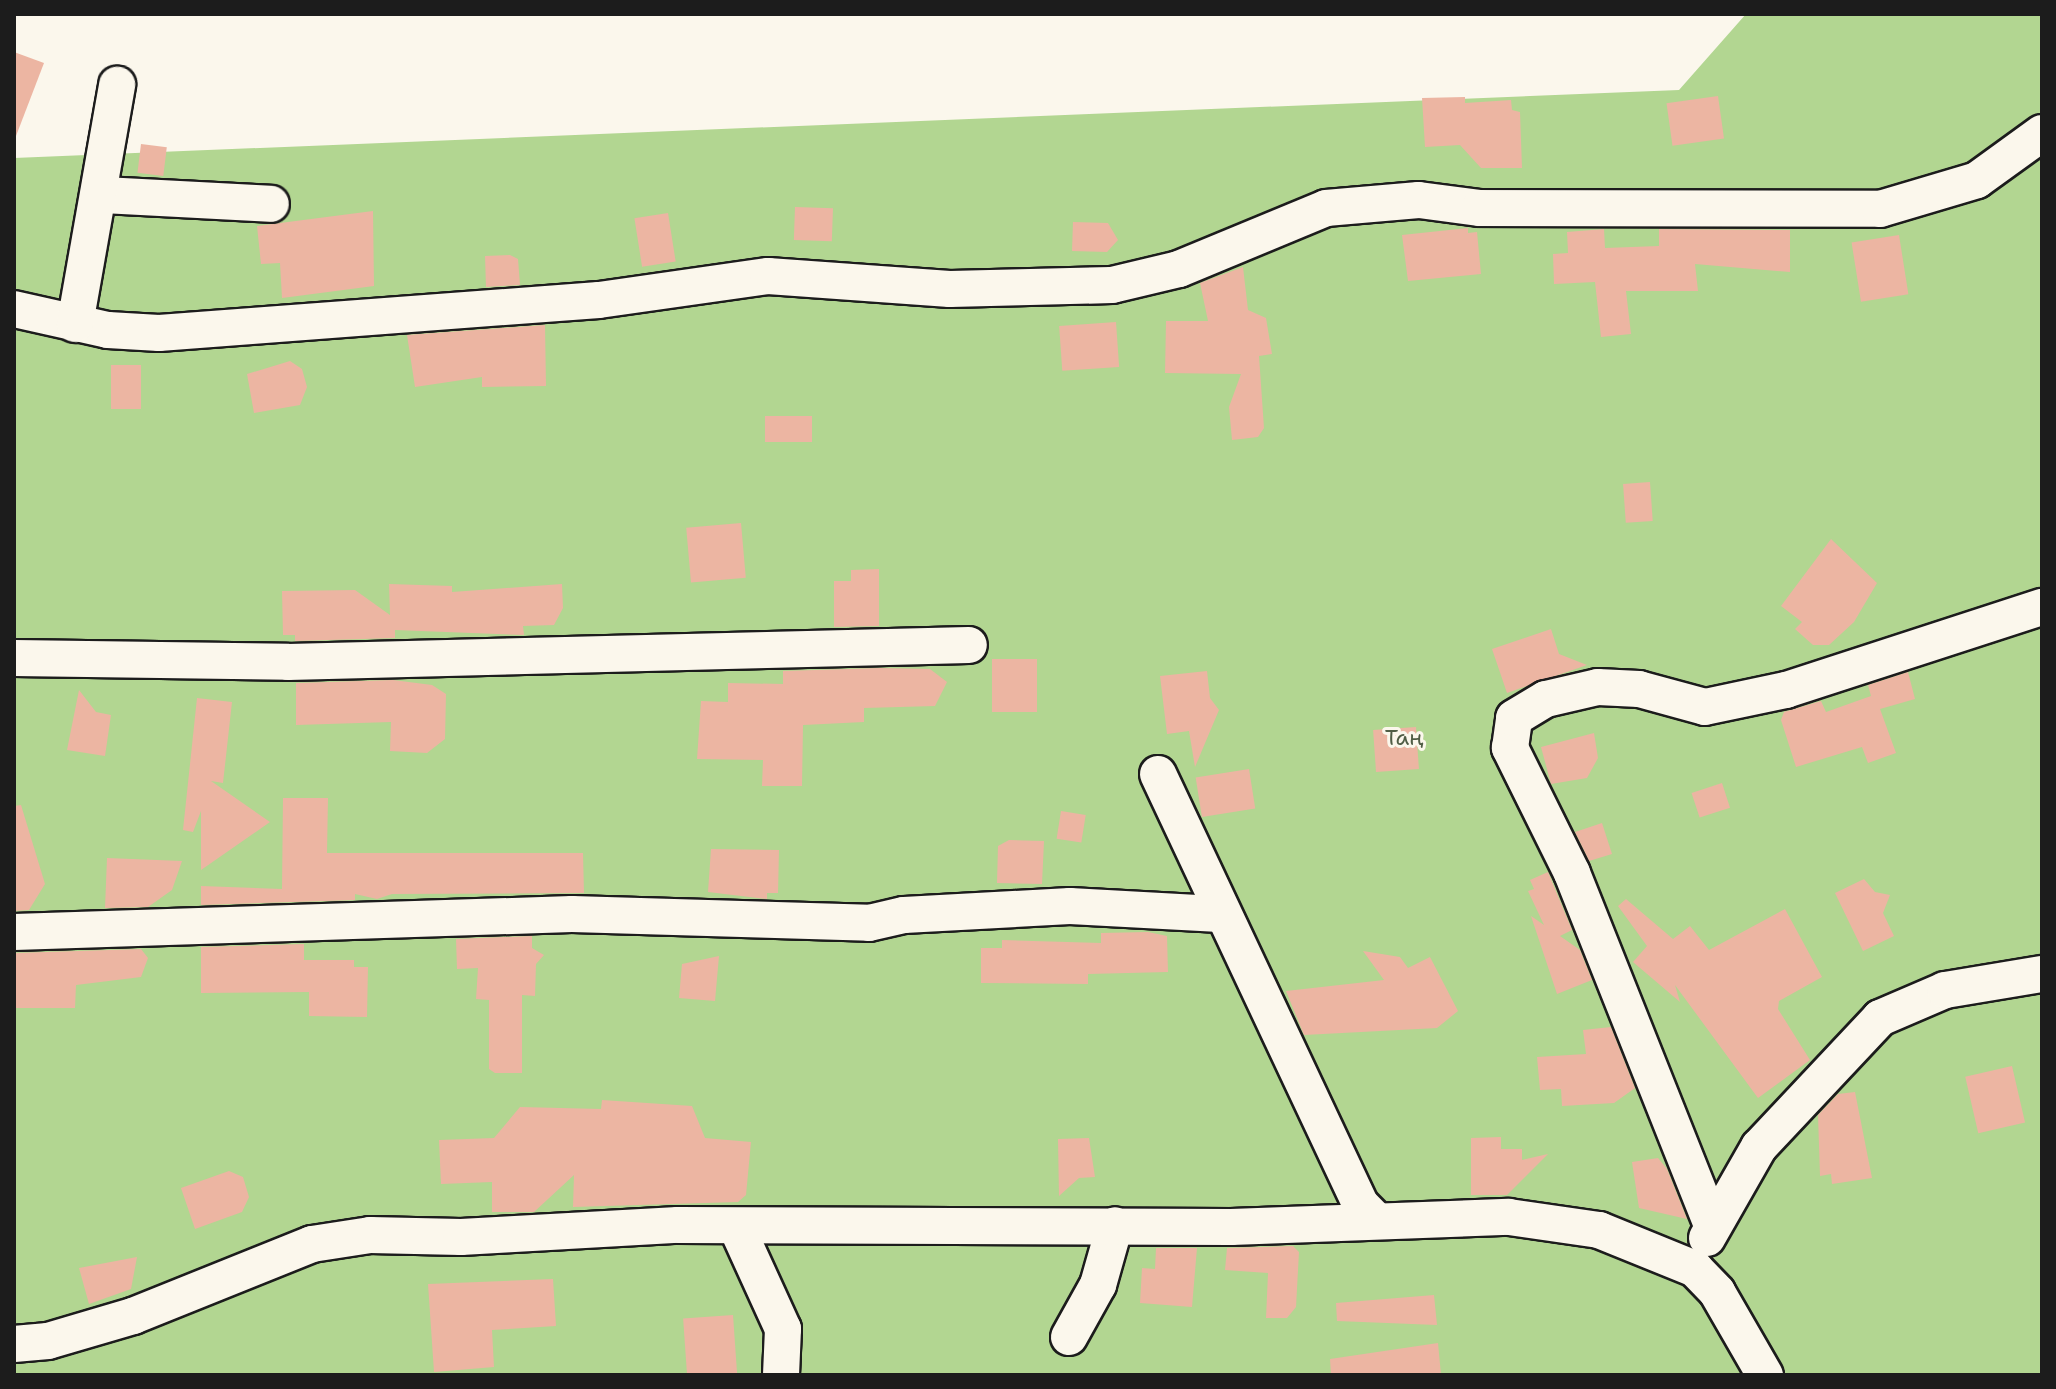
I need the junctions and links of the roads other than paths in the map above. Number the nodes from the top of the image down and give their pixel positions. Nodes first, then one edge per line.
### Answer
1 (117, 85) dead end
2 (2042, 133) edge
3 (102, 195) junction
4 (271, 204) dead end
5 (14, 309) edge
6 (75, 324) junction
7 (2042, 607) edge
8 (969, 645) dead end
9 (14, 658) edge
10 (1158, 774) dead end
11 (1220, 914) junction
12 (14, 932) edge
13 (2042, 974) edge
14 (1374, 1218) junction
15 (1115, 1225) junction
16 (1712, 1225) junction
17 (737, 1228) junction
18 (1695, 1269) junction
19 (1069, 1337) dead end
20 (14, 1344) edge
21 (781, 1375) edge
22 (1765, 1375) edge

1 - 3 street
2 - 6 street
3 - 4 street
3 - 6 street
5 - 6 street
7 - 16 street
8 - 9 street
10 - 11 street
11 - 12 street
11 - 14 street
13 - 16 street
14 - 15 street
14 - 18 street
15 - 17 street
15 - 19 street
16 - 18 street
17 - 20 street
17 - 21 street
18 - 22 street

